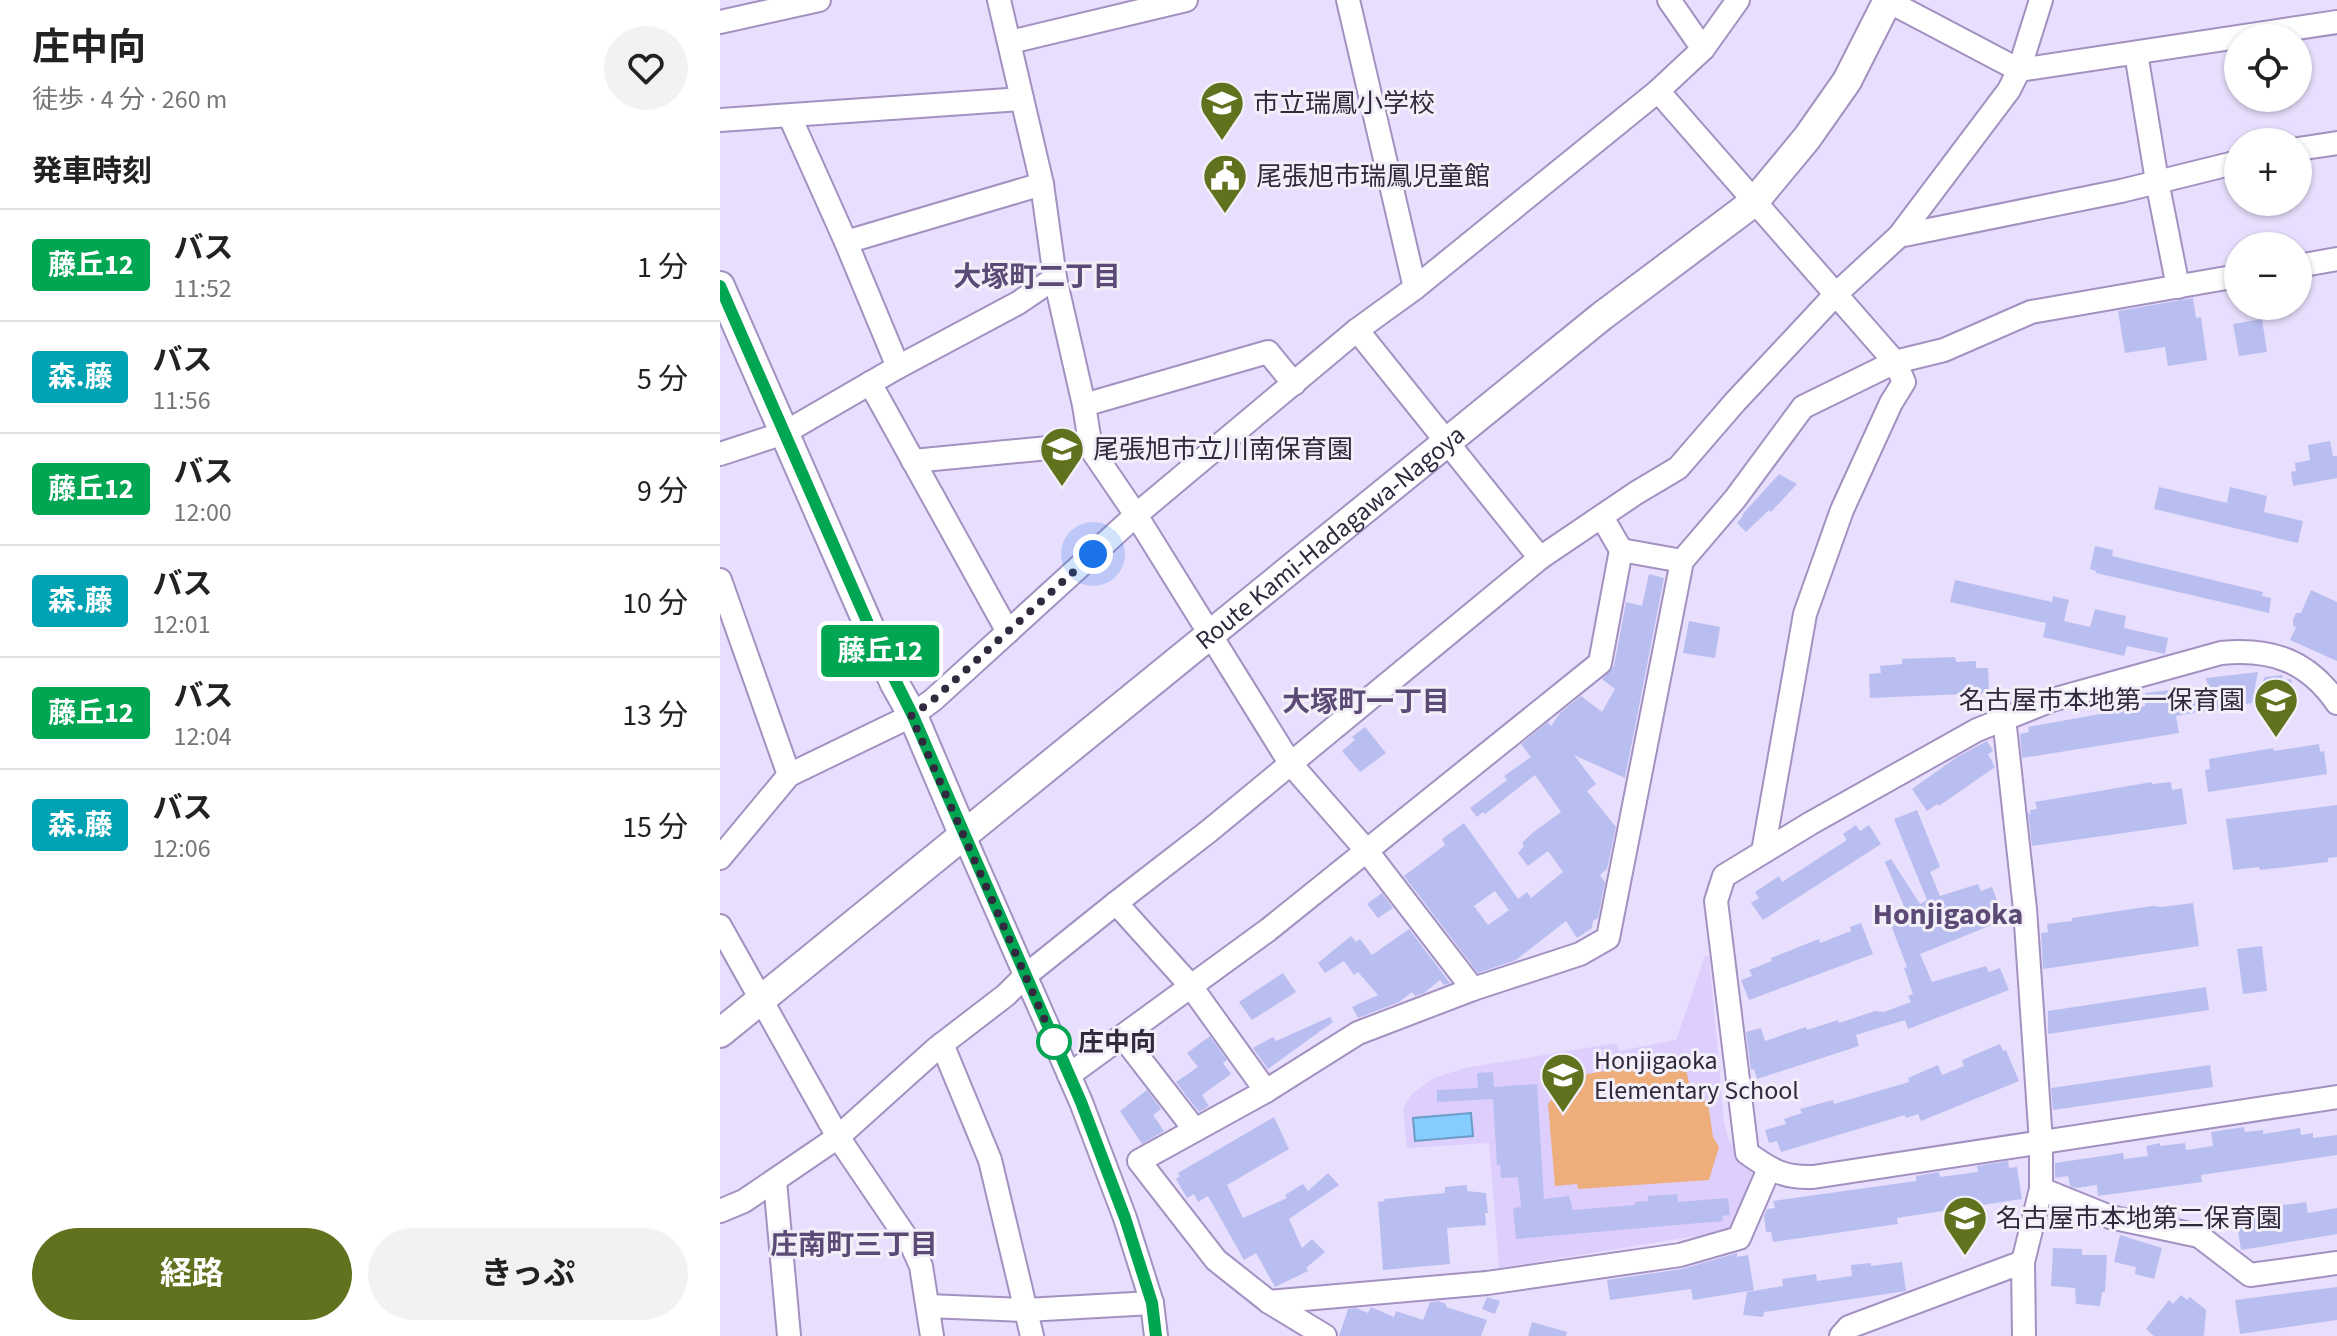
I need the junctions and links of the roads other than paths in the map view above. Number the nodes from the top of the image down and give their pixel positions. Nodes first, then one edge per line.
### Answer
1 (819, 0) edge
2 (999, 0) edge
3 (1186, 0) edge
4 (1348, 0) edge
5 (1669, 0) edge
6 (1738, 0) edge
7 (1882, 0) edge
8 (2041, 0) edge
9 (720, 22) edge
10 (2337, 22) edge
11 (1010, 42) junction
12 (1703, 49) junction
13 (2136, 53) junction
14 (2019, 70) junction
15 (1658, 91) junction
16 (1022, 99) junction
17 (790, 117) junction
18 (720, 120) edge
19 (2337, 143) edge
20 (2312, 147) edge
21 (2224, 165) edge
22 (2157, 181) junction
23 (1042, 184) junction
24 (1748, 195) junction
25 (1899, 236) junction
26 (846, 242) junction
27 (2337, 259) edge
28 (2312, 263) edge
29 (1055, 278) junction
30 (2224, 279) edge
31 (720, 286) edge
32 (2178, 287) junction
33 (1415, 288) junction
34 (1835, 295) junction
35 (1357, 330) junction
36 (1895, 362) junction
37 (898, 367) junction
38 (870, 383) junction
39 (1294, 384) junction
40 (1084, 405) junction
41 (784, 433) junction
42 (1443, 437) junction
43 (1090, 444) junction
44 (720, 454) edge
45 (913, 461) junction
46 (1136, 515) junction
47 (1602, 517) junction
48 (1621, 550) junction
49 (1540, 558) junction
50 (1682, 561) junction
51 (720, 580) edge
52 (1208, 629) junction
53 (1008, 632) junction
54 (2337, 703) edge
55 (911, 716) junction
56 (2004, 718) junction
57 (1290, 763) junction
58 (789, 775) junction
59 (961, 830) junction
60 (1366, 850) junction
61 (1763, 852) junction
62 (720, 858) edge
63 (1116, 903) junction
64 (720, 926) edge
65 (1025, 976) junction
66 (1190, 985) junction
67 (1473, 989) junction
68 (759, 993) junction
69 (720, 1017) edge
70 (720, 1033) edge
71 (1123, 1037) junction
72 (942, 1044) junction
73 (1069, 1075) junction
74 (1266, 1091) junction
75 (2337, 1097) edge
76 (1195, 1130) junction
77 (838, 1137) junction
78 (2041, 1142) junction
79 (1769, 1169) junction
80 (1147, 1173) junction
81 (1109, 1180) junction
82 (775, 1181) junction
83 (2041, 1189) junction
84 (720, 1211) edge
85 (2023, 1262) junction
86 (2337, 1263) edge
87 (1269, 1302) junction
88 (1152, 1303) junction
89 (928, 1306) junction
90 (1026, 1310) junction
91 (789, 1336) edge
92 (932, 1336) edge
93 (1032, 1336) edge
94 (1156, 1336) edge
95 (1325, 1336) edge
96 (1841, 1336) edge
97 (2024, 1336) edge

1 - 9 street
2 - 11 street
3 - 11 street
4 - 33 street
5 - 12 street
6 - 12 street
7 - 14 street
7 - 24 main road, Route Kami-Hadagawa-Nagoya
8 - 14 street
10 - 13 street
11 - 16 street
12 - 15 street
13 - 14 street
13 - 22 street
14 - 25 street
15 - 24 street
15 - 33 street
16 - 17 street
16 - 23 street
17 - 18 street
17 - 26 street
19 - 20 street
21 - 22 street
22 - 25 street
22 - 32 street
23 - 26 street
23 - 29 street
24 - 34 street
24 - 42 main road, Route Kami-Hadagawa-Nagoya
25 - 34 street
26 - 37 street
27 - 28 street
29 - 37 street
29 - 40 street
30 - 32 street
31 - 41 main road
32 - 36 street
33 - 35 street
34 - 36 street
34 - 47 street
35 - 39 street
35 - 42 street
36 - 50 street
36 - 61 street
37 - 38 street
38 - 41 street
38 - 45 street
39 - 40 street
39 - 46 street
40 - 43 street
41 - 44 street
41 - 55 main road
42 - 49 street
42 - 52 main road, Route Kami-Hadagawa-Nagoya
43 - 45 street
43 - 46 street
45 - 53 street
46 - 52 street
46 - 53 street
47 - 48 street
47 - 49 street
48 - 50 street
48 - 60 street
49 - 57 street
50 - 67 street
51 - 58 street
52 - 57 street
52 - 59 main road, Route Kami-Hadagawa-Nagoya
53 - 55 street
54 - 56 street
55 - 58 street
55 - 59 main road
56 - 61 street
56 - 78 street
57 - 60 street
57 - 63 street
58 - 62 street
59 - 65 street
59 - 68 main road, Route Kami-Hadagawa-Nagoya
60 - 66 street
60 - 67 street
61 - 79 street
63 - 65 street
63 - 66 street
64 - 68 street
65 - 72 street
65 - 73 street
66 - 71 street
66 - 74 street
67 - 74 street
68 - 69 main road, Route Kami-Hadagawa-Nagoya
68 - 70 main road, Route Kami-Hadagawa-Nagoya
68 - 77 street
71 - 73 street
71 - 76 street
72 - 77 street
72 - 90 street
73 - 81 street
74 - 76 street
75 - 78 street
76 - 80 street
77 - 82 street
77 - 89 street
78 - 79 street
78 - 83 street
79 - 87 street
80 - 81 street
80 - 87 street
81 - 88 street
82 - 84 street
82 - 91 street
83 - 85 street
83 - 86 street
85 - 96 street
85 - 97 street
87 - 95 street
88 - 90 street
88 - 94 street
89 - 90 street
89 - 92 street
90 - 93 street

